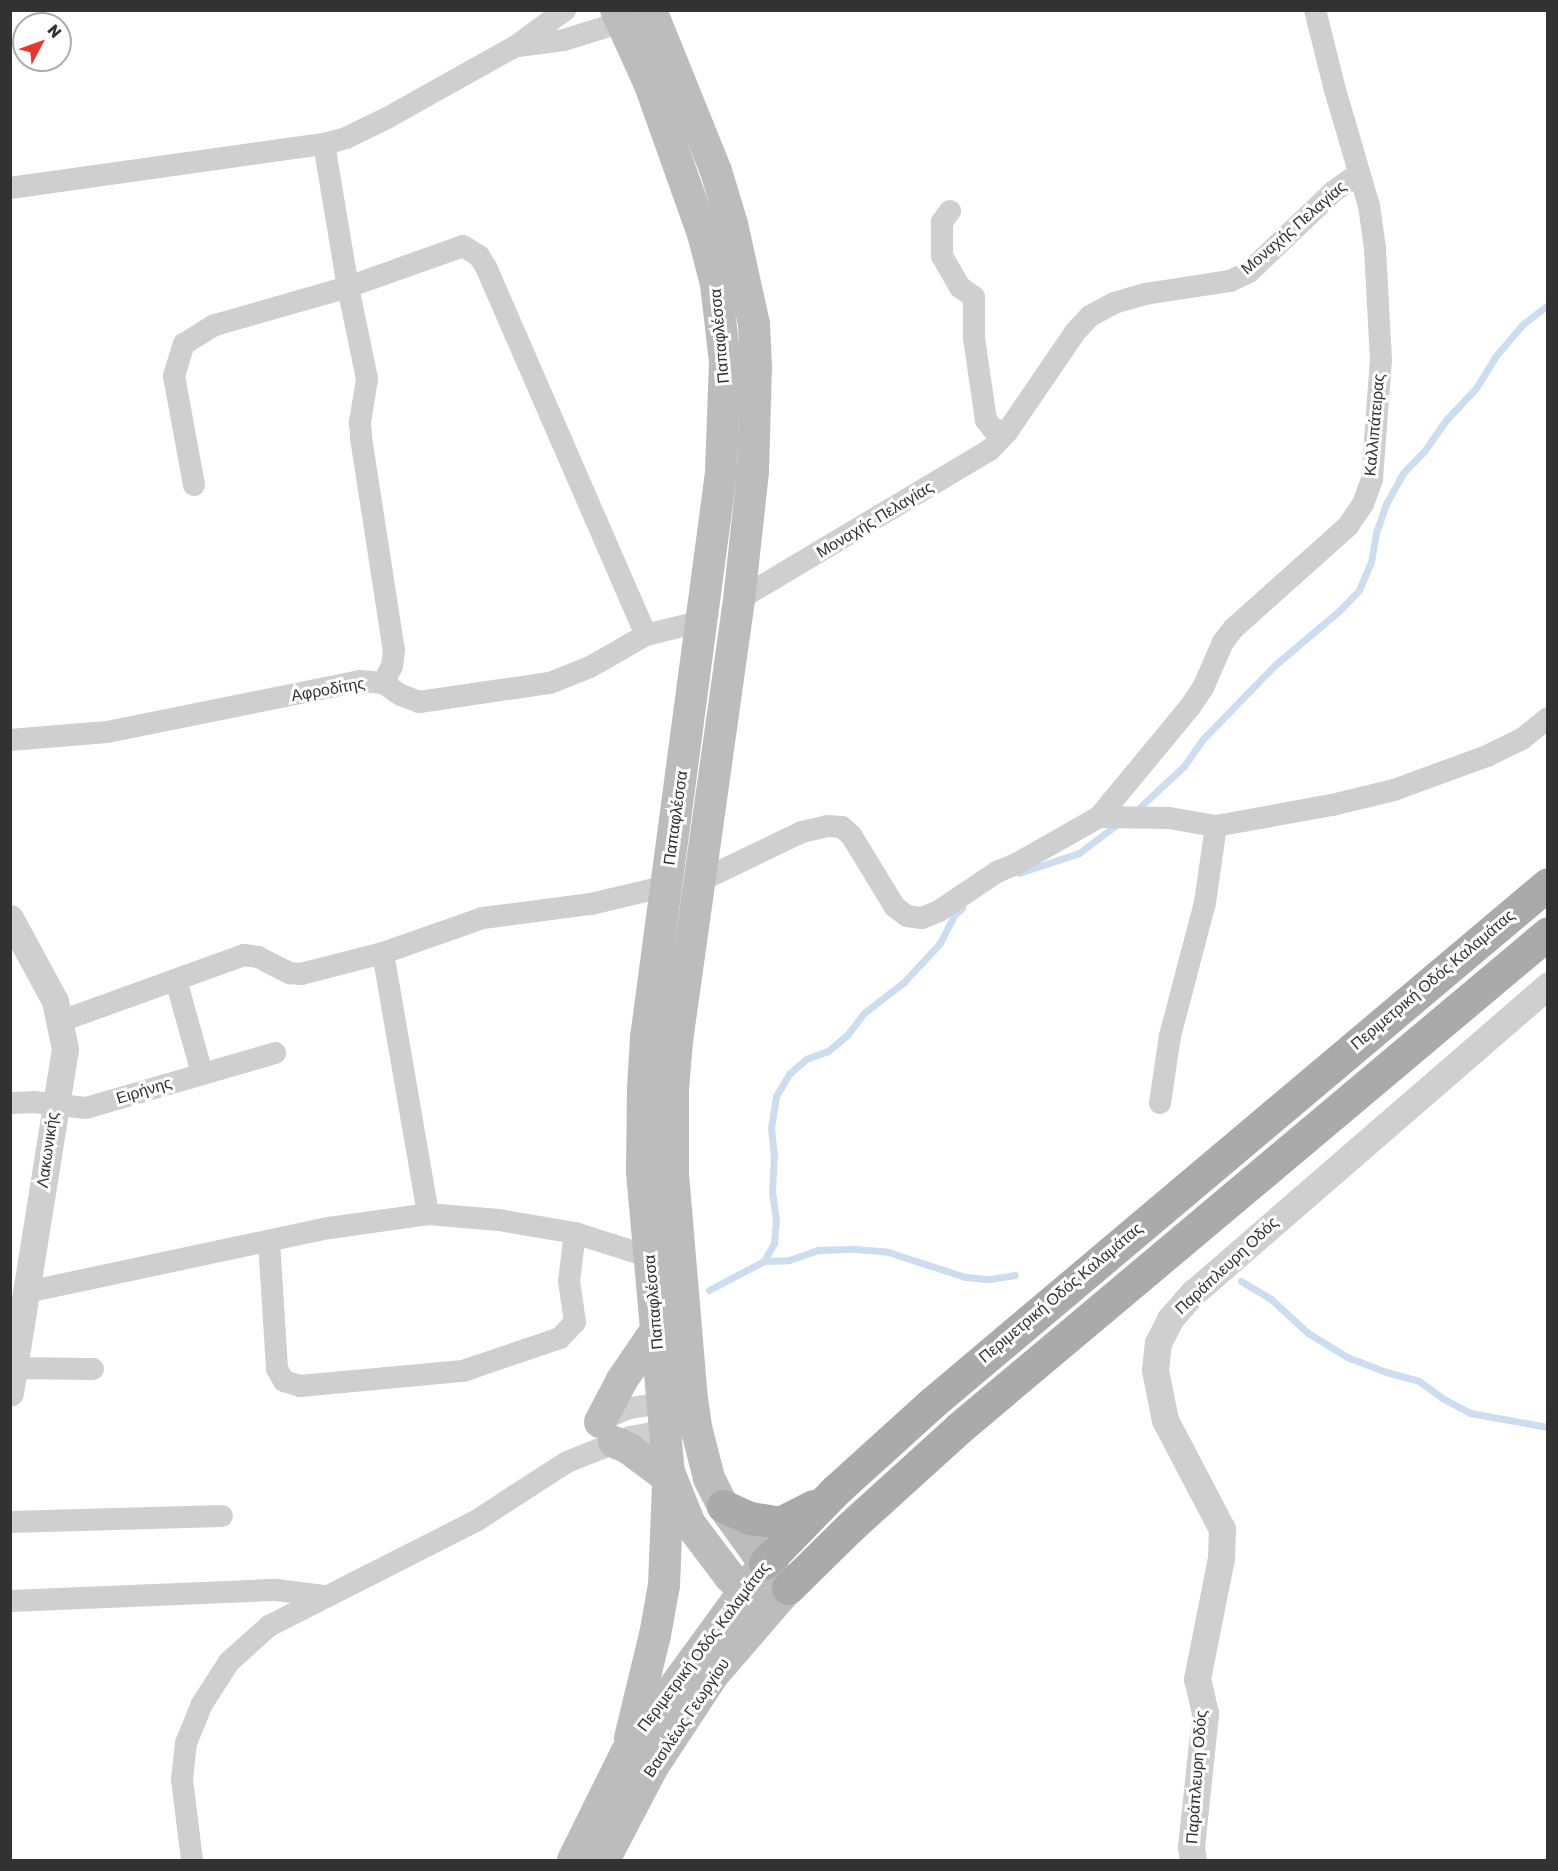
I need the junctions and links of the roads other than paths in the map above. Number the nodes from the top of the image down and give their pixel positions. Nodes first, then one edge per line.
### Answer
1 (565, 10) edge
2 (1315, 10) edge
3 (651, 11) edge
4 (619, 17) edge
5 (516, 46) junction
6 (324, 144) junction
7 (1358, 174) junction
8 (10, 188) edge
9 (950, 211) dead end
10 (348, 287) junction
11 (1007, 432) junction
12 (194, 485) dead end
13 (738, 600) junction
14 (702, 621) junction
15 (646, 635) junction
16 (383, 683) junction
17 (1548, 718) edge
18 (10, 740) edge
19 (1099, 817) junction
20 (1216, 826) junction
21 (700, 881) junction
22 (1548, 884) edge
23 (667, 886) junction
24 (10, 918) edge
25 (1548, 933) edge
26 (383, 953) junction
27 (176, 980) junction
28 (1548, 985) edge
29 (61, 1021) junction
30 (275, 1053) dead end
31 (202, 1073) junction
32 (1160, 1103) dead end
33 (10, 1104) edge
34 (55, 1105) junction
35 (428, 1214) junction
36 (575, 1233) junction
37 (270, 1241) junction
38 (650, 1257) junction
39 (27, 1292) junction
40 (656, 1330) junction
41 (93, 1369) dead end
42 (12, 1381) edge
43 (679, 1415) junction
44 (607, 1432) junction
45 (668, 1475) junction
46 (836, 1490) junction
47 (723, 1506) junction
48 (222, 1516) dead end
49 (10, 1522) edge
50 (765, 1563) junction
51 (742, 1591) junction
52 (324, 1596) junction
53 (777, 1600) junction
54 (10, 1601) edge
55 (626, 1753) junction
56 (192, 1860) edge
57 (573, 1860) edge
58 (604, 1860) edge
59 (1193, 1860) edge

1 - 5 street
2 - 7 street, Καλλιπάτειρας
3 - 4 street
3 - 13 main road, Παπαφλέσσα
4 - 5 street
4 - 14 main road, Παπαφλέσσα
5 - 6 street
6 - 8 street
6 - 10 street
7 - 11 street, Μοναχής Πελαγίας
7 - 19 street, Καλλιπάτειρας
9 - 11 street
10 - 12 street
10 - 15 street
10 - 16 street
11 - 13 street, Μοναχής Πελαγίας
13 - 21 main road, Παπαφλέσσα
14 - 15 street, Αφροδίτης
14 - 23 main road, Παπαφλέσσα
15 - 16 street, Αφροδίτης
16 - 18 street, Αφροδίτης
17 - 20 street
19 - 20 street
19 - 21 street
20 - 32 street
21 - 43 main road, Παπαφλέσσα
22 - 46 main road, Περιμετρική Οδός Καλαμάτας
23 - 26 street
23 - 38 main road, Παπαφλέσσα
24 - 29 street, Λακωνικής
25 - 53 main road, Περιμετρική Οδός Καλαμάτας
26 - 27 street
26 - 35 street
27 - 29 street
27 - 31 street
28 - 59 street, Παράπλευρη Οδός
29 - 34 street, Λακωνικής
30 - 31 street, Ειρήνης
31 - 34 street, Ειρήνης
33 - 34 street, Ειρήνης
34 - 39 street, Λακωνικής
35 - 36 street
35 - 37 street
36 - 37 street
36 - 38 street
37 - 39 street
38 - 40 main road, Παπαφλέσσα
39 - 42 street, Λακωνικής
40 - 43 main road, Παπαφλέσσα
40 - 44 main road
41 - 42 street
43 - 44 street
43 - 45 main road, Παπαφλέσσα
43 - 47 main road, Παπαφλέσσα
44 - 45 main road
44 - 52 street
45 - 51 main road, Παπαφλέσσα
45 - 55 main road
46 - 47 main road
46 - 50 main road, Περιμετρική Οδός Καλαμάτας
47 - 50 main road, Παπαφλέσσα
48 - 49 street
50 - 51 main road, Περιμετρική Οδός Καλαμάτας
50 - 53 main road, Παπαφλέσσα
51 - 53 main road, Παπαφλέσσα
51 - 55 main road, Περιμετρική Οδός Καλαμάτας
52 - 54 street
52 - 56 street
53 - 58 main road, Βασιλέως Γεωργίου
55 - 57 main road, Βασιλέως Γεωργίου

